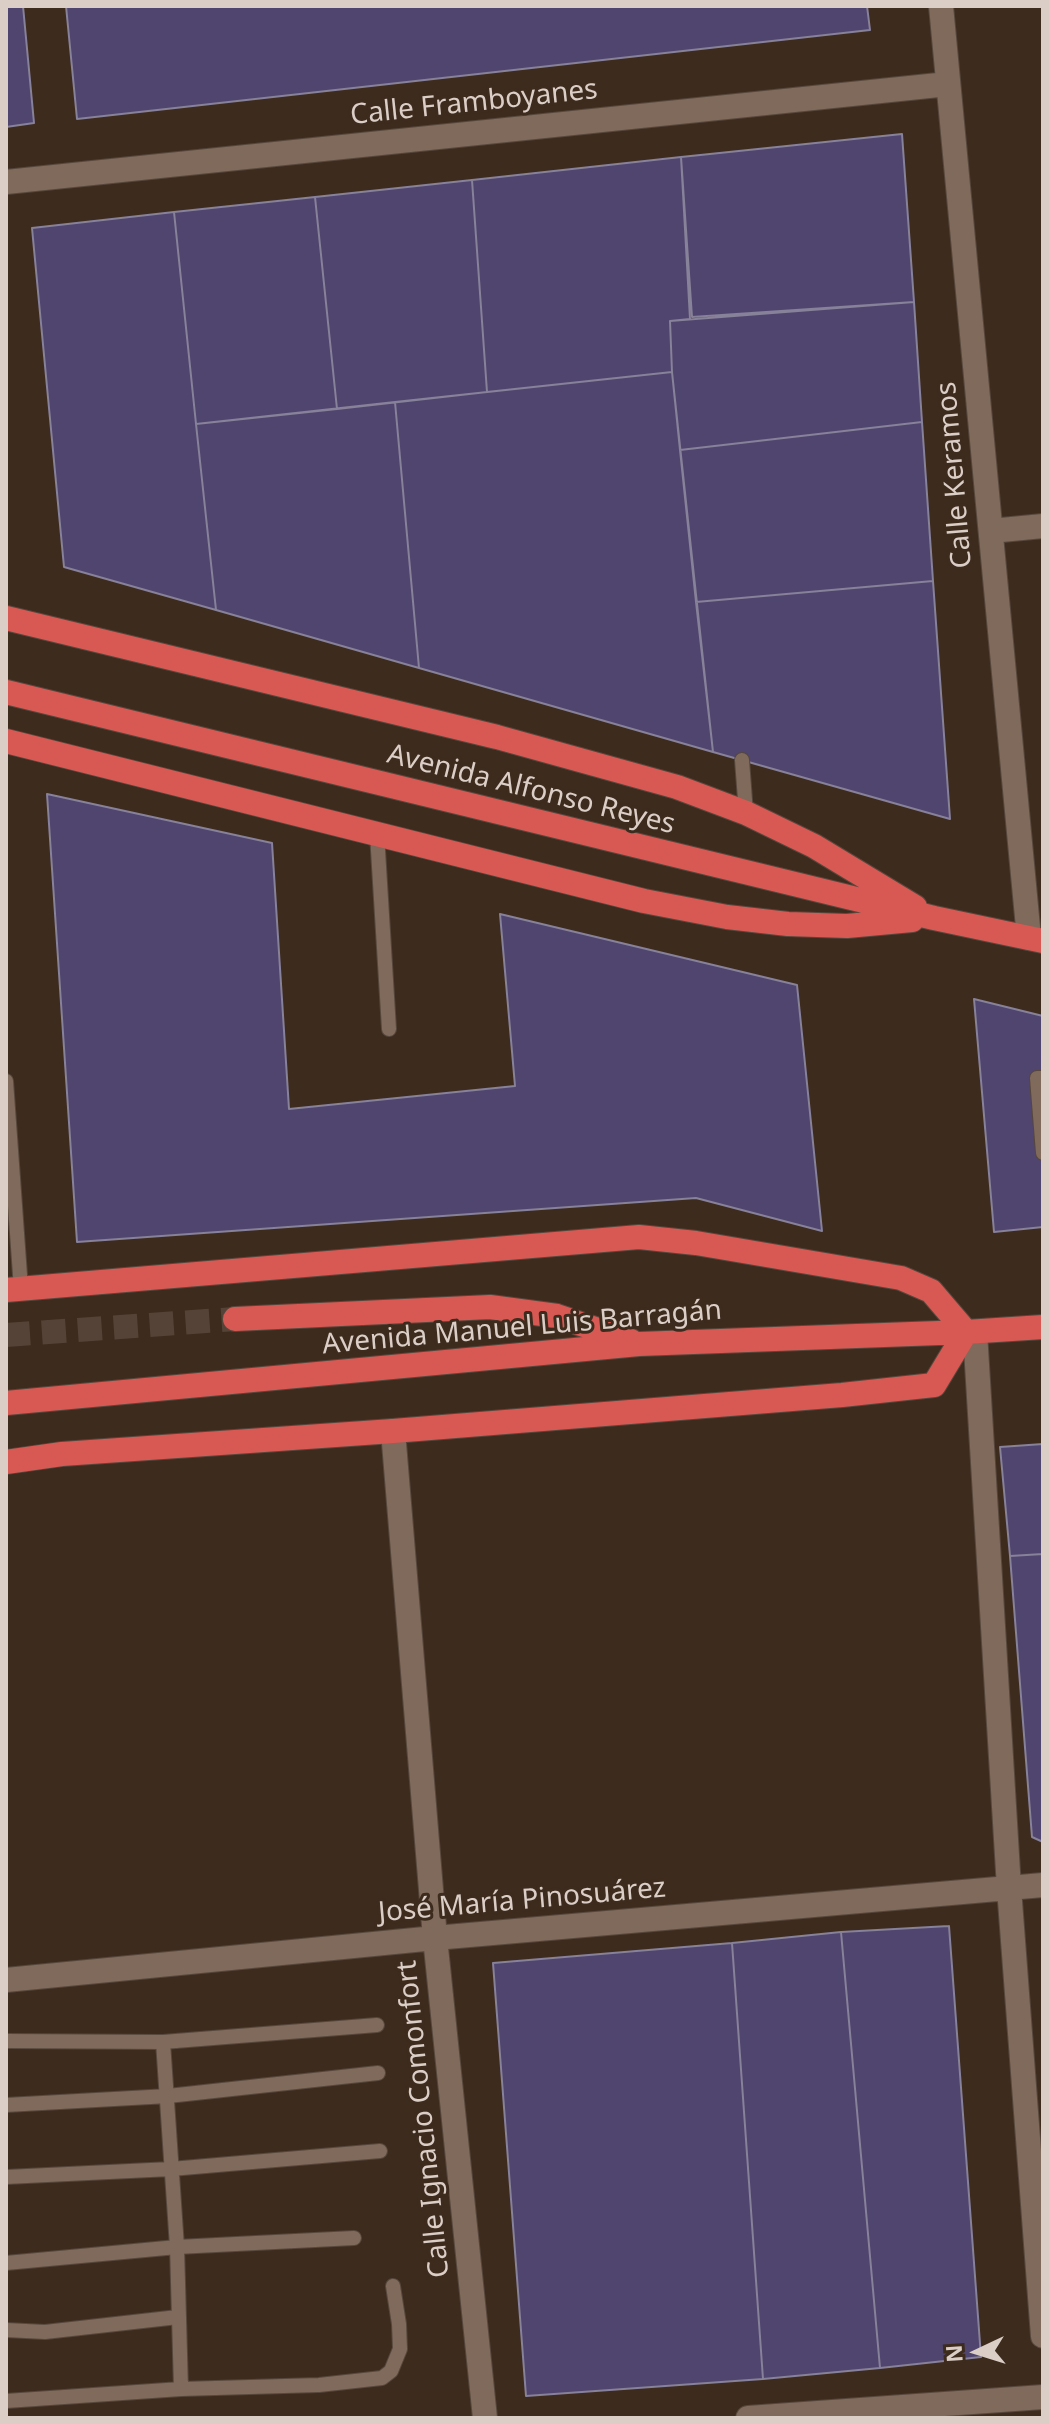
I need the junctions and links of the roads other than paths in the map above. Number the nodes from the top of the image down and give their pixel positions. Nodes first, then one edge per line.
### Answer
1 (941, 6) edge
2 (948, 84) junction
3 (6, 182) edge
4 (1043, 526) edge
5 (991, 531) junction
6 (6, 618) edge
7 (6, 692) edge
8 (6, 741) edge
9 (742, 760) dead end
10 (746, 813) junction
11 (377, 834) junction
12 (934, 918) junction
13 (1036, 939) edge
14 (389, 1029) dead end
15 (1043, 1078) edge
16 (6, 1081) edge
17 (1043, 1153) edge
18 (14, 1290) edge
19 (235, 1319) tunnel mouth
20 (1043, 1327) edge
21 (970, 1332) junction
22 (639, 1344) junction
23 (6, 1403) edge
24 (393, 1431) junction
25 (6, 1462) edge
26 (1043, 1885) edge
27 (1009, 1888) junction
28 (435, 1938) junction
29 (6, 1980) edge
30 (377, 2025) dead end
31 (6, 2041) edge
32 (163, 2042) junction
33 (378, 2073) dead end
34 (168, 2096) junction
35 (6, 2105) edge
36 (380, 2151) dead end
37 (171, 2169) junction
38 (6, 2177) edge
39 (354, 2238) dead end
40 (177, 2247) junction
41 (6, 2263) edge
42 (393, 2286) dead end
43 (178, 2317) junction
44 (6, 2330) edge
45 (1043, 2336) edge
46 (181, 2389) junction
47 (1043, 2397) edge
48 (6, 2401) edge
49 (485, 2418) edge
50 (748, 2418) edge

1 - 2 street, Calle Keramos
2 - 3 street, Calle Framboyanes
2 - 5 street, Calle Keramos
4 - 5 street
5 - 13 street, Calle Keramos
6 - 10 highway
7 - 12 highway, Avenida Alfonso Reyes
8 - 11 highway
9 - 10 lane
10 - 12 highway
11 - 12 highway
11 - 14 lane
12 - 13 highway, Avenida Alfonso Reyes
15 - 17 lane
16 - 18 lane
18 - 21 highway
19 - 22 highway
20 - 21 highway, Avenida Manuel Luis Barragán
21 - 22 highway, Avenida Manuel Luis Barragán
21 - 24 highway
21 - 27 street
22 - 23 highway, Avenida Manuel Luis Barragán
24 - 25 highway
24 - 28 street, Calle Ignacio Comonfort
26 - 27 street, José María Pinosuárez
27 - 28 street, José María Pinosuárez
27 - 45 street
28 - 29 street, José María Pinosuárez
28 - 49 street, Calle Ignacio Comonfort
30 - 32 lane
31 - 32 lane
32 - 34 lane
33 - 34 lane
34 - 35 lane
34 - 37 lane
36 - 37 lane
37 - 38 lane
37 - 40 lane
39 - 40 lane
40 - 41 lane
40 - 43 lane
42 - 46 lane
43 - 44 lane
43 - 46 lane
46 - 48 lane
47 - 50 street

